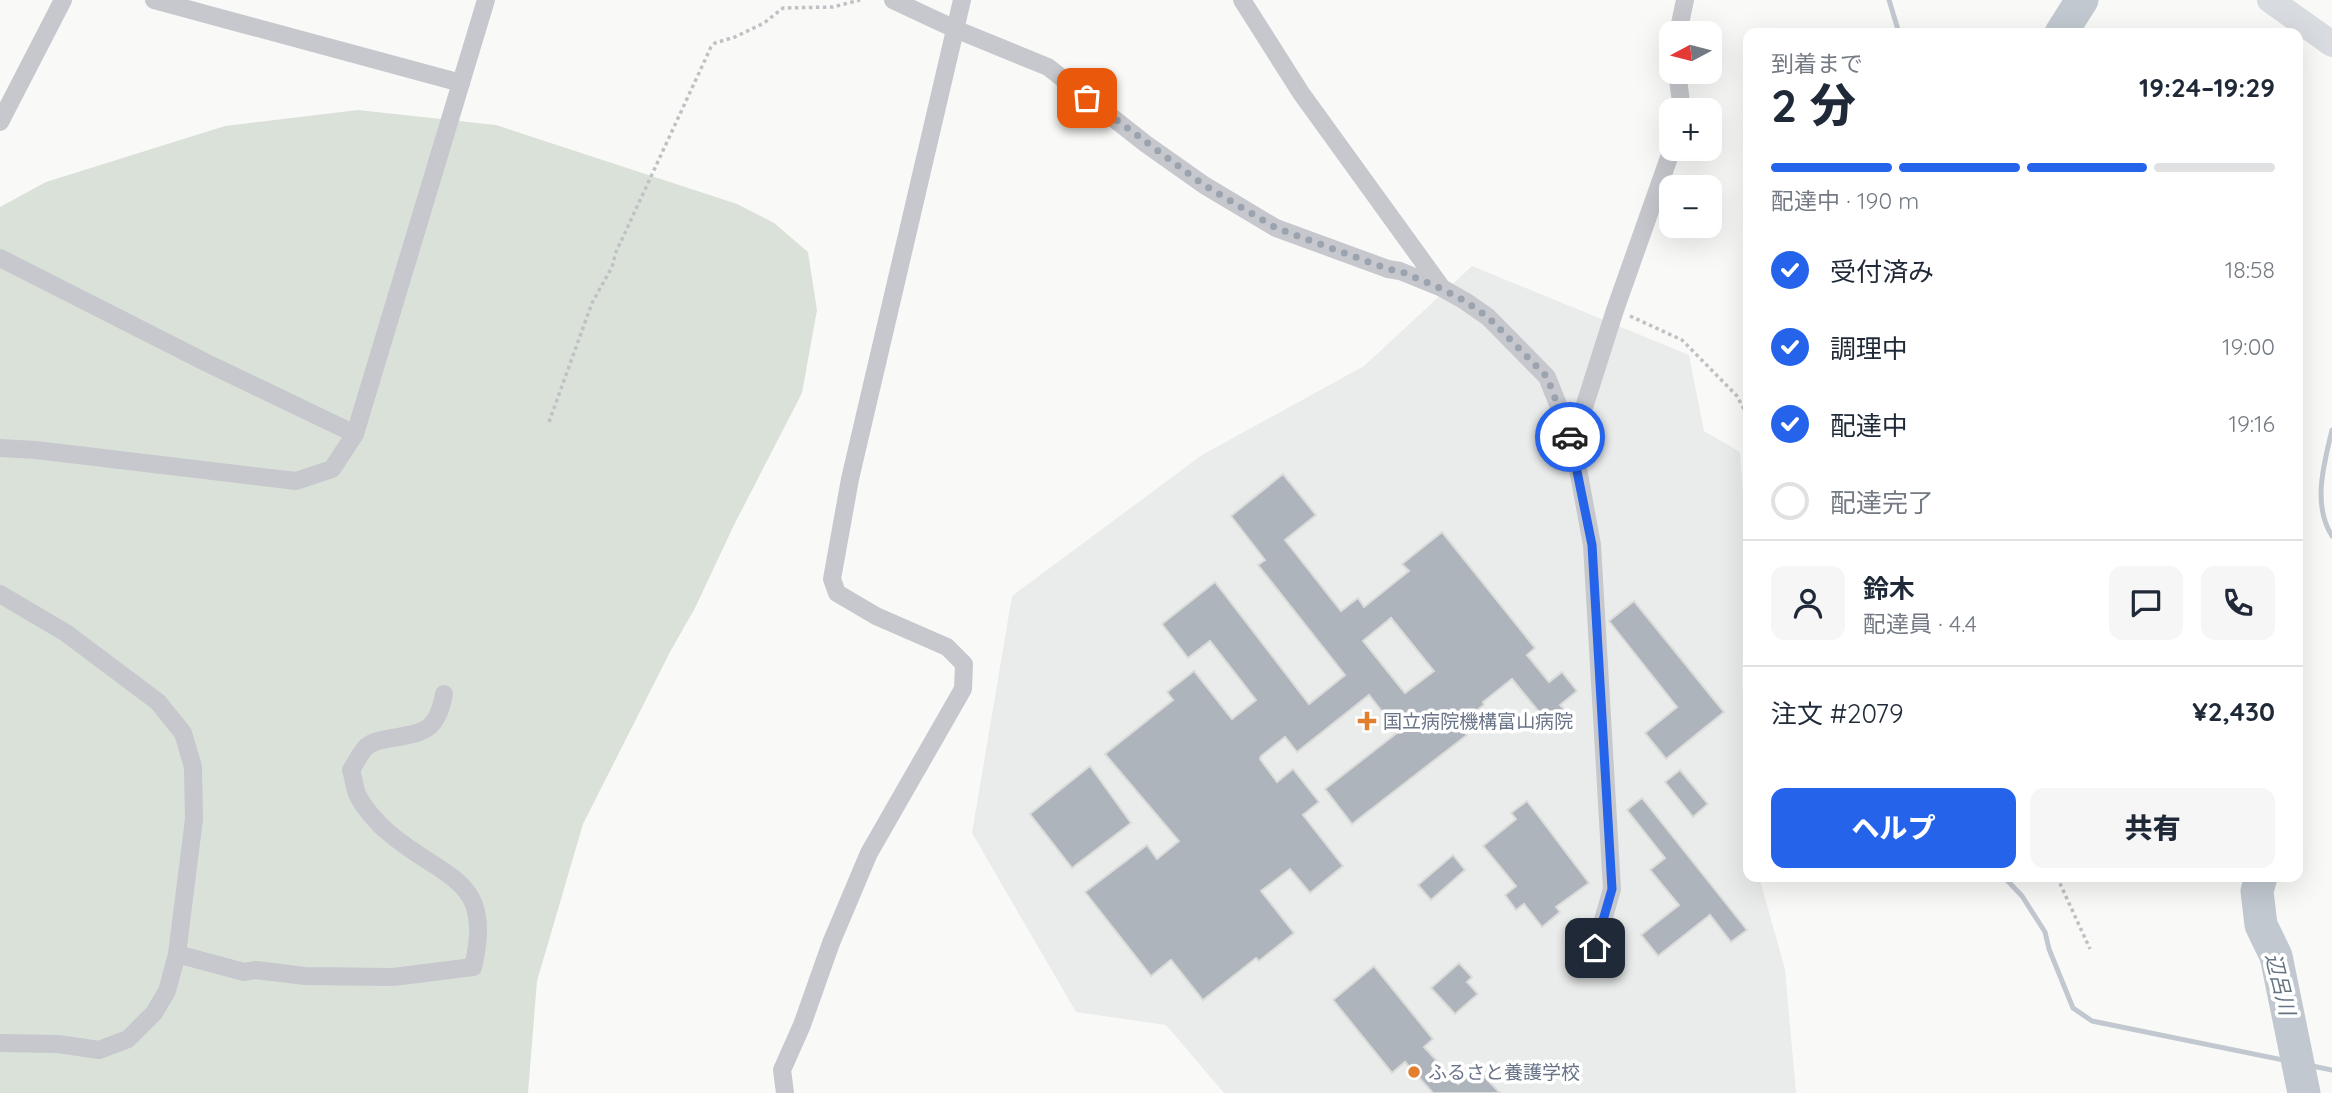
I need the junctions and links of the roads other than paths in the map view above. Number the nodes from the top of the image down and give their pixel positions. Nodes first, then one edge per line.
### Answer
1 (63, 0) edge
2 (154, 0) edge
3 (486, 0) edge
4 (893, 0) edge
5 (962, 0) edge
6 (1242, 0) edge
7 (2270, 0) edge
8 (1684, 1) edge
9 (1680, 21) edge
10 (955, 29) junction
11 (2332, 44) edge
12 (461, 83) junction
13 (0, 122) edge
14 (1668, 161) edge
15 (0, 258) edge
16 (1442, 289) junction
17 (355, 434) junction
18 (1573, 442) junction
19 (0, 448) edge
20 (0, 594) edge
21 (444, 694) dead end
22 (1595, 948) dead end
23 (177, 954) junction
24 (0, 1043) edge
25 (785, 1093) edge

1 - 13 street
2 - 12 street
3 - 12 street
4 - 10 street
5 - 10 street
6 - 16 street
7 - 11 highway
8 - 9 street
10 - 16 street
10 - 25 street
12 - 17 street
14 - 18 street
15 - 17 street
16 - 18 street
17 - 19 street
18 - 22 street
20 - 23 street
21 - 23 street
23 - 24 street

